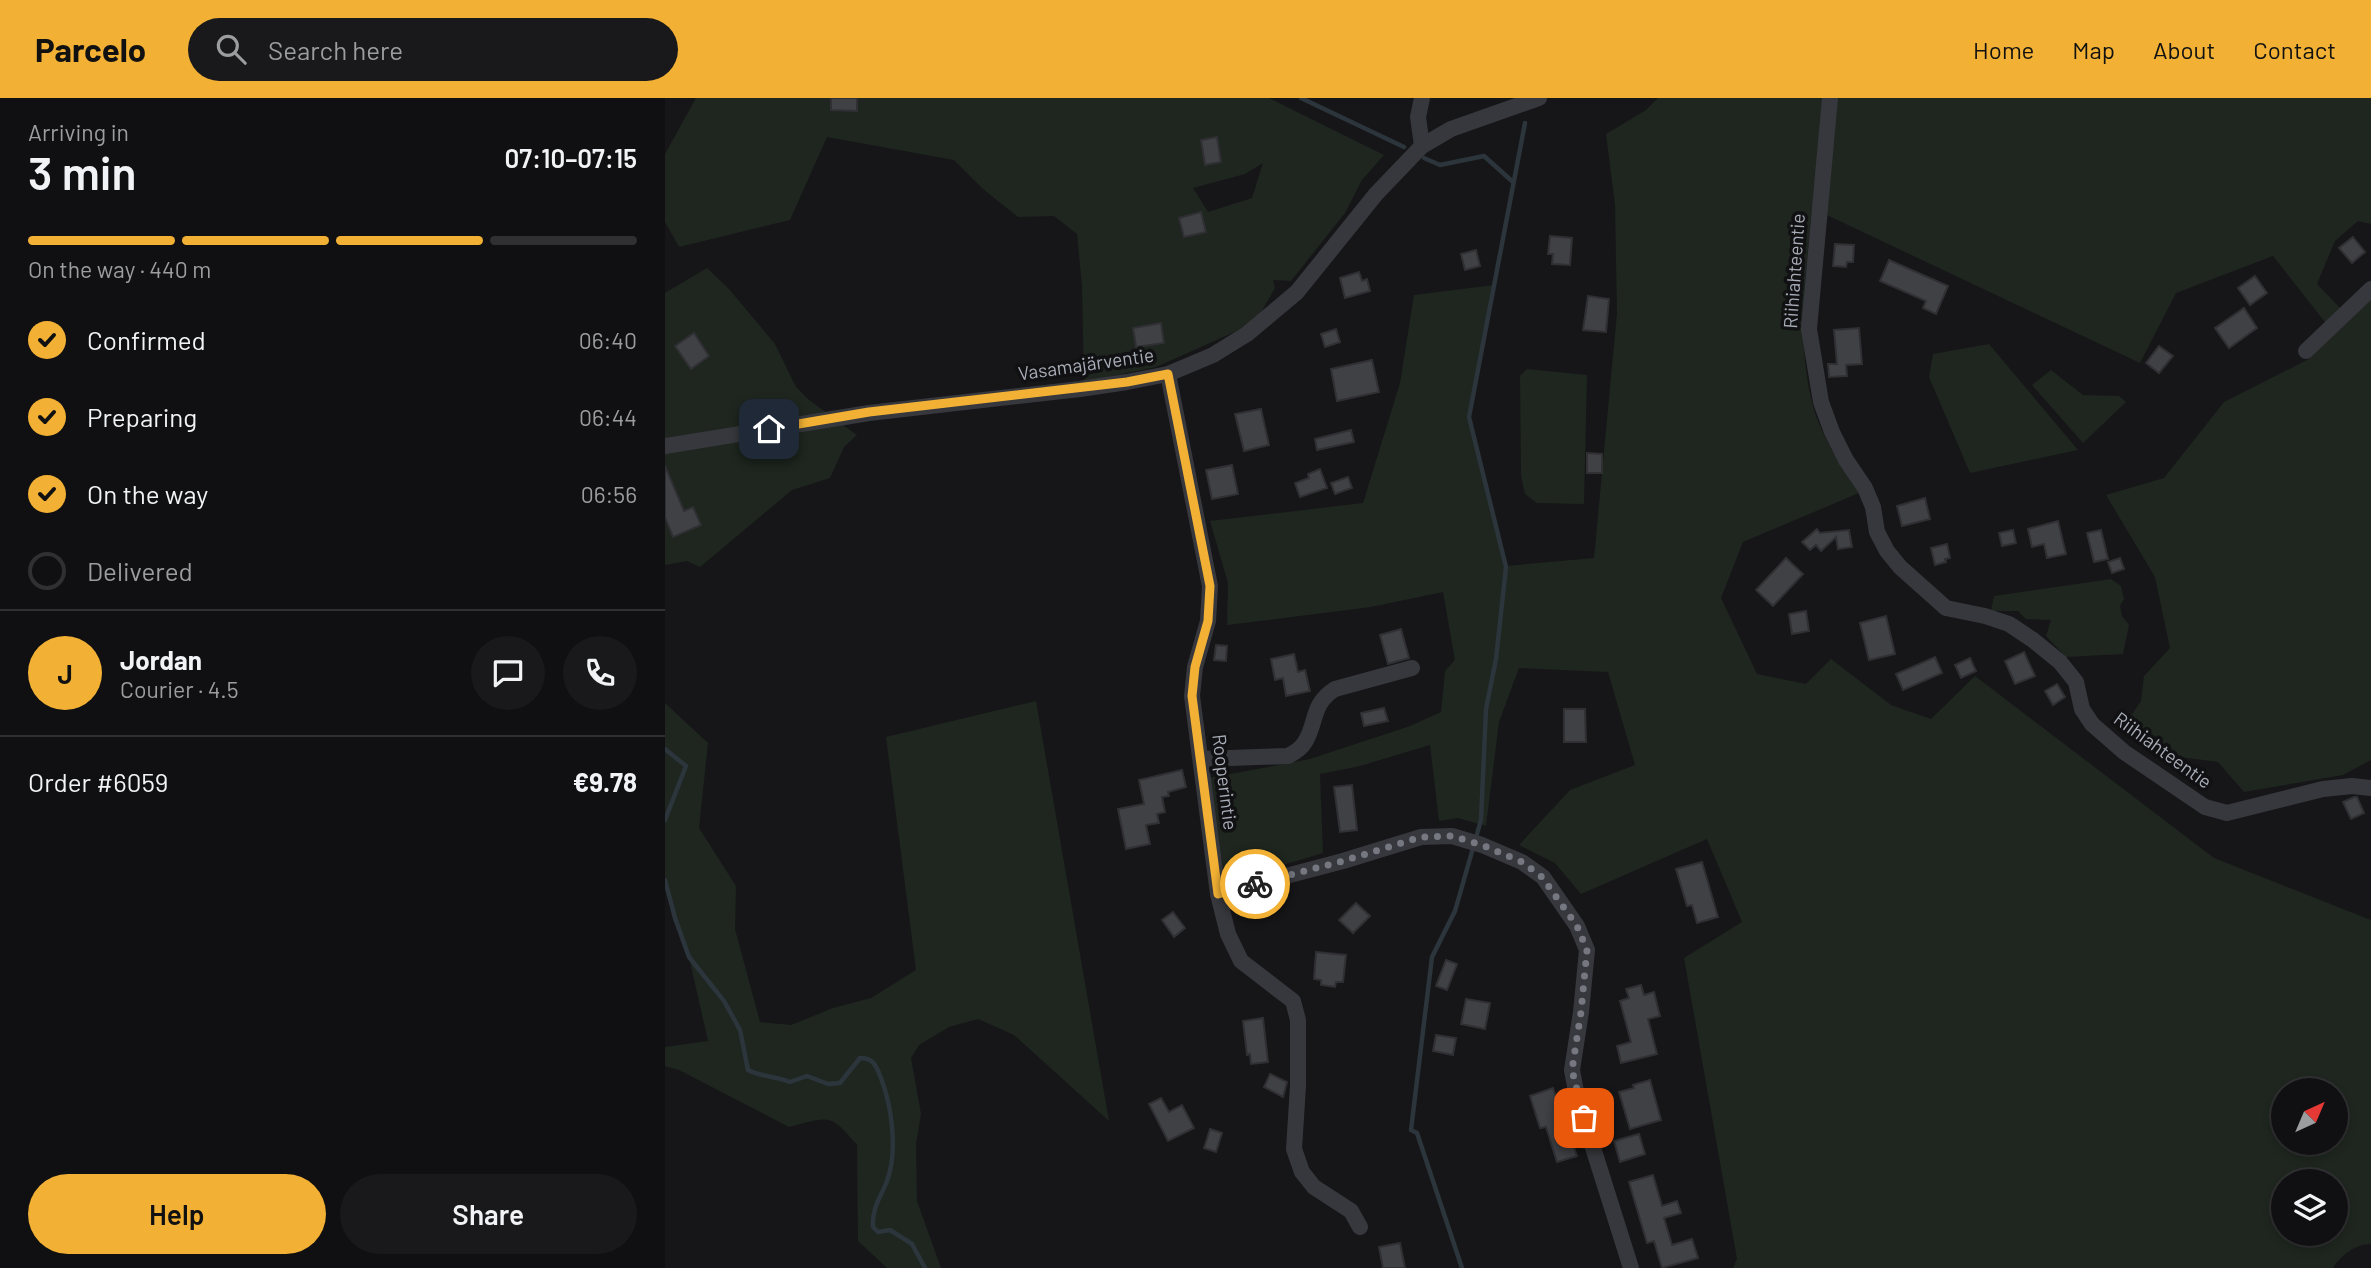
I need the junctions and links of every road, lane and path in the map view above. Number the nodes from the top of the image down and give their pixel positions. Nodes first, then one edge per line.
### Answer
1 (1422, 98) edge
2 (1539, 98) edge
3 (1830, 98) edge
4 (1422, 145) junction
5 (2371, 289) edge
6 (2306, 351) dead end
7 (1168, 374) junction
8 (665, 446) edge
9 (1412, 668) dead end
10 (1201, 759) junction
11 (2371, 788) edge
12 (1218, 894) junction
13 (1360, 1227) dead end
14 (1631, 1268) edge

1 - 4 street
2 - 4 street, Vasamajärventie
3 - 11 street, Riihiahteentie
4 - 7 street, Vasamajärventie
5 - 6 street
7 - 8 street, Vasamajärventie
7 - 10 street, Rooperintie
9 - 10 street
10 - 12 street, Rooperintie
12 - 13 street, Rooperintie
12 - 14 street

